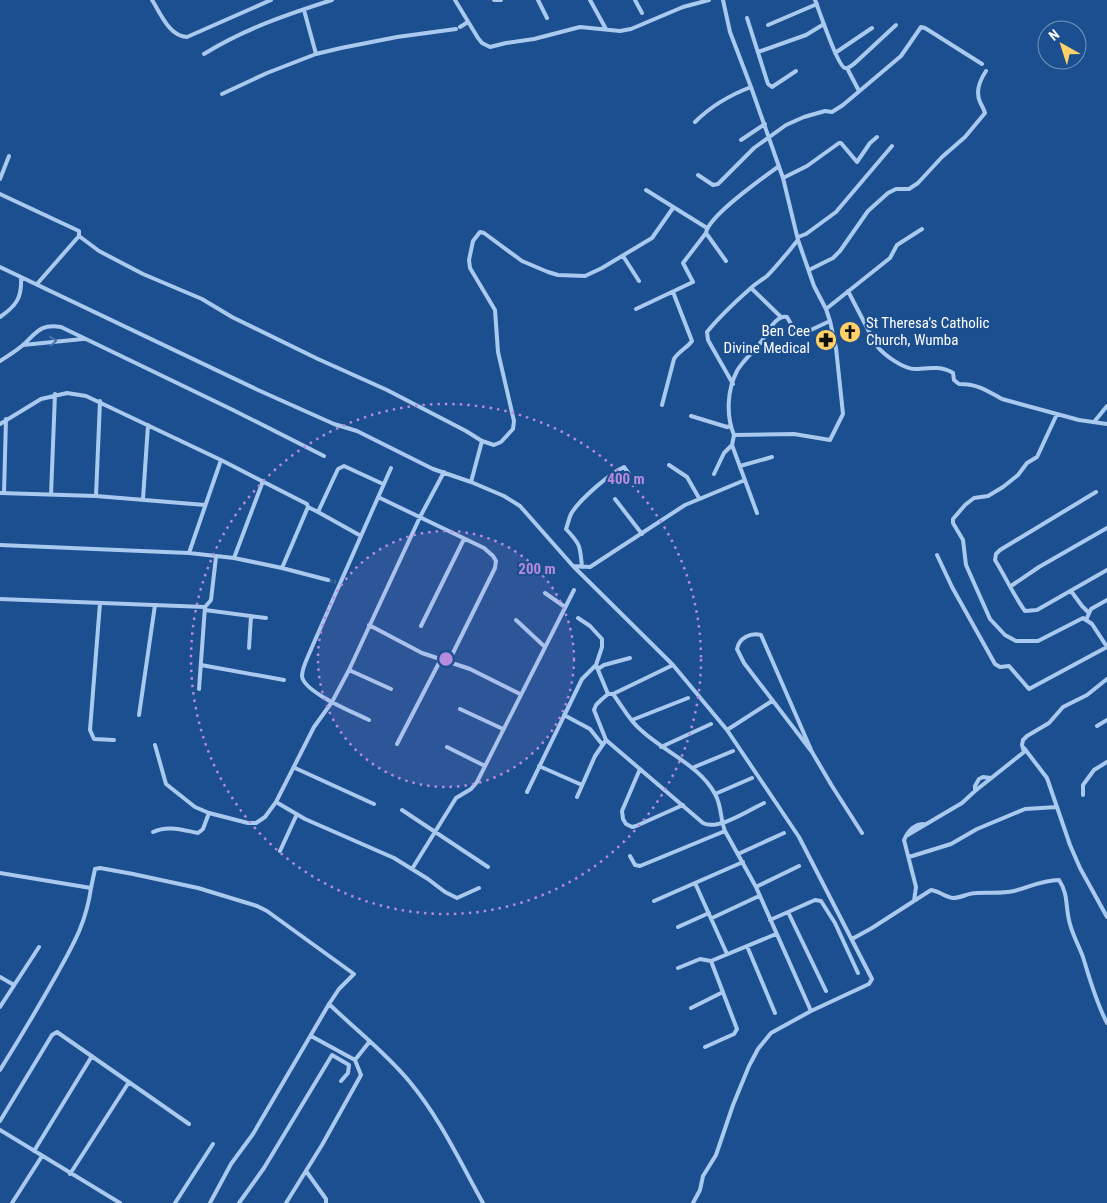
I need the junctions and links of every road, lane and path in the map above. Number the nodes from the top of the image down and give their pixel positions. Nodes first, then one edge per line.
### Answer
1 (152, 0) edge
2 (271, 0) edge
3 (332, 0) edge
4 (455, 0) edge
5 (494, 0) edge
6 (501, 0) edge
7 (538, 0) edge
8 (590, 0) edge
9 (635, 0) edge
10 (709, 0) edge
11 (723, 0) edge
12 (816, 2) edge
13 (304, 10) junction
14 (642, 13) dead end
15 (547, 18) dead end
16 (747, 18) dead end
17 (468, 22) junction
18 (824, 24) junction
19 (768, 25) dead end
20 (896, 25) dead end
21 (872, 28) dead end
22 (606, 29) junction
23 (758, 52) junction
24 (835, 53) junction
25 (204, 54) dead end
26 (316, 54) junction
27 (982, 64) dead end
28 (846, 68) junction
29 (796, 71) dead end
30 (986, 71) dead end
31 (752, 87) junction
32 (860, 90) junction
33 (222, 94) dead end
34 (695, 122) dead end
35 (765, 124) junction
36 (770, 137) junction
37 (877, 137) dead end
38 (741, 140) dead end
39 (892, 146) dead end
40 (9, 156) dead end
41 (779, 166) junction
42 (698, 175) dead end
43 (0, 178) edge
44 (783, 178) junction
45 (646, 190) dead end
46 (0, 194) edge
47 (673, 208) junction
48 (922, 229) dead end
49 (706, 231) junction
50 (79, 236) junction
51 (798, 239) junction
52 (623, 256) junction
53 (726, 262) dead end
54 (0, 267) edge
55 (809, 270) junction
56 (21, 278) junction
57 (640, 281) dead end
58 (37, 284) junction
59 (751, 288) junction
60 (848, 291) junction
61 (673, 292) junction
62 (636, 308) dead end
63 (826, 309) junction
64 (0, 317) edge
65 (781, 317) junction
66 (830, 321) junction
67 (83, 339) junction
68 (23, 345) junction
69 (0, 361) edge
70 (733, 384) junction
71 (55, 394) junction
72 (100, 401) junction
73 (662, 405) dead end
74 (1107, 406) edge
75 (1057, 414) junction
76 (691, 416) dead end
77 (6, 419) junction
78 (1094, 422) junction
79 (0, 424) edge
80 (1107, 424) edge
81 (148, 425) junction
82 (730, 426) junction
83 (734, 435) junction
84 (482, 441) junction
85 (732, 445) junction
86 (324, 456) dead end
87 (772, 457) dead end
88 (221, 460) junction
89 (669, 465) dead end
90 (740, 466) junction
91 (391, 468) dead end
92 (444, 472) junction
93 (629, 474) dead end
94 (714, 474) dead end
95 (745, 480) junction
96 (263, 481) junction
97 (471, 482) junction
98 (383, 484) junction
99 (1096, 492) dead end
100 (2, 493) edge
101 (50, 495) junction
102 (96, 496) junction
103 (378, 497) junction
104 (699, 498) junction
105 (142, 499) junction
106 (615, 499) dead end
107 (205, 505) junction
108 (308, 507) junction
109 (318, 512) junction
110 (757, 513) dead end
111 (420, 517) junction
112 (1107, 528) edge
113 (642, 534) junction
114 (361, 536) junction
115 (464, 538) junction
116 (0, 545) edge
117 (189, 553) junction
118 (937, 555) dead end
119 (216, 557) junction
120 (234, 558) junction
121 (573, 566) junction
122 (582, 567) junction
123 (282, 568) junction
124 (1107, 570) edge
125 (328, 580) tunnel mouth
126 (1011, 586) junction
127 (574, 590) dead end
128 (1071, 590) junction
129 (545, 593) dead end
130 (0, 599) edge
131 (1107, 600) edge
132 (100, 603) junction
133 (155, 605) junction
134 (565, 607) junction
135 (205, 609) junction
136 (1088, 612) junction
137 (252, 616) junction
138 (266, 618) dead end
139 (578, 618) dead end
140 (516, 620) dead end
141 (1086, 620) junction
142 (369, 625) junction
143 (421, 626) dead end
144 (545, 647) junction
145 (1107, 647) edge
146 (249, 648) dead end
147 (630, 658) dead end
148 (440, 659) junction
149 (449, 661) junction
150 (201, 665) junction
151 (673, 665) junction
152 (597, 667) junction
153 (349, 670) junction
154 (1107, 679) edge
155 (284, 680) dead end
156 (199, 689) dead end
157 (391, 689) dead end
158 (520, 694) junction
159 (608, 694) junction
160 (613, 694) junction
161 (688, 698) dead end
162 (772, 701) junction
163 (332, 702) junction
164 (460, 709) dead end
165 (140, 715) dead end
166 (564, 715) junction
167 (369, 720) dead end
168 (632, 720) junction
169 (1107, 720) edge
170 (711, 724) dead end
171 (1097, 726) dead end
172 (503, 729) junction
173 (727, 730) junction
174 (114, 740) dead end
175 (606, 740) junction
176 (397, 744) dead end
177 (602, 744) junction
178 (155, 745) dead end
179 (447, 746) dead end
180 (661, 747) junction
181 (1024, 748) junction
182 (733, 751) dead end
183 (812, 752) junction
184 (1107, 762) edge
185 (485, 766) junction
186 (539, 766) junction
187 (295, 768) junction
188 (692, 768) junction
189 (640, 769) junction
190 (752, 778) dead end
191 (991, 778) junction
192 (582, 785) junction
193 (975, 791) junction
194 (526, 792) dead end
195 (716, 794) junction
196 (1083, 795) dead end
197 (577, 798) dead end
198 (276, 802) junction
199 (764, 803) dead end
200 (374, 804) dead end
201 (683, 805) junction
202 (1057, 807) junction
203 (402, 810) dead end
204 (209, 813) junction
205 (297, 814) junction
206 (722, 824) junction
207 (725, 831) junction
208 (153, 832) dead end
209 (436, 832) junction
210 (784, 833) dead end
211 (862, 834) dead end
212 (280, 851) dead end
213 (738, 854) junction
214 (630, 856) dead end
215 (909, 857) junction
216 (743, 862) junction
217 (799, 866) dead end
218 (488, 867) dead end
219 (412, 869) junction
220 (0, 873) edge
221 (695, 883) junction
222 (756, 886) junction
223 (91, 888) junction
224 (479, 888) dead end
225 (760, 896) junction
226 (654, 901) dead end
227 (914, 901) junction
228 (788, 912) junction
229 (709, 913) junction
230 (1107, 917) edge
231 (712, 918) junction
232 (770, 920) junction
233 (678, 927) dead end
234 (776, 934) junction
235 (852, 939) junction
236 (39, 946) dead end
237 (747, 946) junction
238 (727, 954) junction
239 (712, 961) junction
240 (678, 968) dead end
241 (858, 973) dead end
242 (0, 976) edge
243 (14, 985) junction
244 (826, 991) dead end
245 (723, 992) junction
246 (329, 1004) junction
247 (0, 1007) edge
248 (691, 1008) dead end
249 (812, 1011) junction
250 (775, 1013) dead end
251 (1107, 1023) edge
252 (311, 1036) junction
253 (370, 1041) junction
254 (705, 1047) dead end
255 (92, 1056) junction
256 (355, 1060) junction
257 (0, 1070) edge
258 (341, 1081) dead end
259 (128, 1082) junction
260 (0, 1121) edge
261 (189, 1124) dead end
262 (0, 1130) edge
263 (213, 1144) dead end
264 (34, 1151) junction
265 (42, 1156) junction
266 (306, 1171) junction
267 (70, 1174) junction
268 (12, 1203) edge
269 (119, 1203) edge
270 (175, 1203) edge
271 (210, 1203) edge
272 (239, 1203) edge
273 (286, 1203) edge
274 (326, 1203) edge
275 (484, 1203) edge
276 (693, 1203) edge

1 - 2 street
3 - 13 street
4 - 17 street
5 - 6 street
7 - 15 street
8 - 22 street
9 - 14 street
10 - 22 street
11 - 31 street
12 - 18 street
12 - 19 street
13 - 25 street
13 - 26 street
16 - 23 street
17 - 22 street
17 - 26 street
18 - 23 street
18 - 24 street
20 - 28 street
21 - 24 street
23 - 29 street
24 - 28 street
26 - 33 street
27 - 32 street
28 - 32 street
30 - 55 street
31 - 34 street
31 - 35 street
32 - 36 street
35 - 36 street
35 - 38 street
36 - 41 street
36 - 42 street
37 - 44 street
39 - 51 street
40 - 43 street
41 - 44 street
41 - 49 street
44 - 51 street
45 - 47 street
46 - 50 street
47 - 49 street
47 - 52 street
48 - 60 street
49 - 53 street
49 - 61 street
50 - 58 street
50 - 84 street
51 - 55 street
51 - 59 street
52 - 57 street
52 - 84 street
54 - 56 street
55 - 63 street
56 - 58 street
56 - 64 street
58 - 92 street
59 - 65 street
59 - 70 street
60 - 63 street
60 - 75 street
61 - 62 street
61 - 73 street
63 - 66 street
65 - 66 street
65 - 70 street
66 - 83 street
68 -> 67 street
67 - 68 street
67 - 86 street
68 - 69 street
70 - 82 street
71 - 72 street
71 - 77 street
71 - 101 street
72 - 81 street
72 - 102 street
74 - 78 street
75 - 78 street
75 - 141 street
76 - 82 street
77 - 79 street
77 - 100 street
78 - 80 street
81 - 88 street
81 - 105 street
82 - 83 street
83 - 85 street
84 - 97 street
85 - 90 street
85 - 94 street
87 - 90 street
88 - 96 street
88 - 107 street
89 - 104 street
90 - 95 street
91 - 98 street
92 - 97 street
92 - 111 street
93 - 122 street
95 - 104 street
95 - 110 street
96 - 108 street
96 - 120 street
97 - 121 street
98 - 103 street
98 - 109 street
99 - 126 street
100 - 101 street
101 - 102 street
102 - 105 street
103 - 111 street
103 - 114 street
104 - 113 street
105 - 107 street
106 - 113 street
107 - 117 street
108 - 109 street
108 - 123 street
109 - 114 street
111 - 115 street
111 - 142 street
112 - 126 street
113 - 122 street
114 - 163 street
115 - 143 street
115 - 149 street
116 - 117 street
117 - 119 street
118 - 145 street
119 - 120 street
119 - 135 street
120 - 123 street
121 - 122 street
121 - 151 street
123 - 125 street
124 - 128 street
126 - 128 street
127 - 134 street
128 - 136 street
129 - 134 street
130 - 132 street
131 - 136 street
132 - 133 street
132 - 174 street
133 - 135 street
133 - 165 street
134 - 144 street
135 - 137 street
135 - 150 street
136 - 141 street
137 - 138 street
137 - 146 street
139 - 152 street
140 - 144 street
141 - 145 street
142 - 148 street
142 - 153 street
144 - 158 street
147 - 152 street
148 - 149 street
148 - 176 street
149 - 158 street
150 - 155 street
150 - 156 street
151 - 160 street
151 - 173 street
152 - 159 street
152 - 166 street
153 - 157 street
153 - 163 street
154 - 181 street
158 - 172 street
159 - 160 street
159 - 175 street
160 - 168 street
161 - 168 street
162 - 173 street
162 - 183 street
162 - 183 street
163 - 167 street
163 - 187 street
164 - 172 street
166 - 177 street
166 - 186 street
168 - 180 street
169 - 171 street
170 - 180 street
172 - 185 street
173 - 235 street
175 - 177 street
175 - 189 street
177 - 192 street
178 - 204 street
179 - 185 street
180 - 188 street
181 - 191 street
181 - 202 street
182 - 188 street
183 - 211 street
184 - 196 street
185 - 209 street
186 - 192 street
186 - 194 street
187 - 198 street
187 - 200 street
188 - 195 street
189 - 201 street
189 - 201 street
190 - 195 street
191 - 193 street
191 - 193 street
192 - 197 street
193 - 215 street
195 - 206 street
198 - 204 street
198 - 205 street
199 - 206 street
201 - 206 street
202 - 215 street
202 - 230 street
203 - 209 street
204 - 208 street
205 - 212 street
205 - 219 street
206 - 207 street
207 - 213 street
207 - 214 street
209 - 218 street
209 - 219 street
210 - 213 street
213 - 216 street
215 - 227 street
216 - 221 street
216 - 222 street
217 - 222 street
219 - 224 street
220 - 223 street
221 - 226 street
221 - 229 street
222 - 225 street
223 - 246 street
223 - 257 street
225 - 231 street
225 - 232 street
227 - 235 street
227 - 251 street
228 - 232 street
228 - 241 street
228 - 244 street
229 - 231 street
229 - 233 street
231 - 238 street
232 - 234 street
234 - 237 street
234 - 249 street
235 - 249 street
236 - 243 street
237 - 238 street
237 - 250 street
238 - 239 street
239 - 240 street
239 - 245 street
242 - 243 street
243 - 247 street
245 - 248 street
245 - 254 street
246 - 252 street
246 - 253 street
249 - 276 street
252 - 256 street
252 - 271 street
253 - 256 street
253 - 275 street
255 - 259 street
255 - 260 street
255 - 264 street
256 - 266 street
258 - 272 street
259 - 261 street
259 - 267 street
262 - 264 street
263 - 270 street
264 - 265 street
265 - 267 street
265 - 268 street
266 - 273 street
266 - 274 street
267 - 269 street

